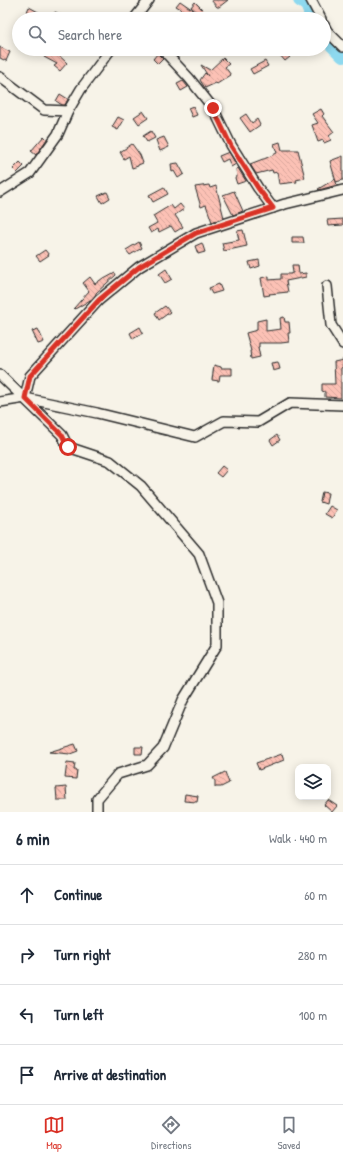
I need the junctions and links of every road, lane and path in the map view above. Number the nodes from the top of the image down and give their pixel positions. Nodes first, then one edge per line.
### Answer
1 (149, 0) edge
2 (311, 0) edge
3 (140, 12) edge
4 (317, 12) edge
5 (331, 35) edge
6 (343, 47) edge
7 (106, 56) edge
8 (169, 56) edge
9 (0, 77) edge
10 (68, 111) junction
11 (343, 190) edge
12 (0, 192) edge
13 (273, 208) junction
14 (327, 286) dead end
15 (343, 344) edge
16 (0, 375) edge
17 (25, 398) junction
18 (0, 402) edge
19 (343, 405) edge
20 (97, 812) edge

1 - 3 street
2 - 4 street
5 - 6 street
7 - 10 street
8 - 13 street
9 - 10 street
10 - 12 street
11 - 13 street
13 - 17 street
14 - 15 street
16 - 17 street
17 - 18 street
17 - 19 street
17 - 20 street

